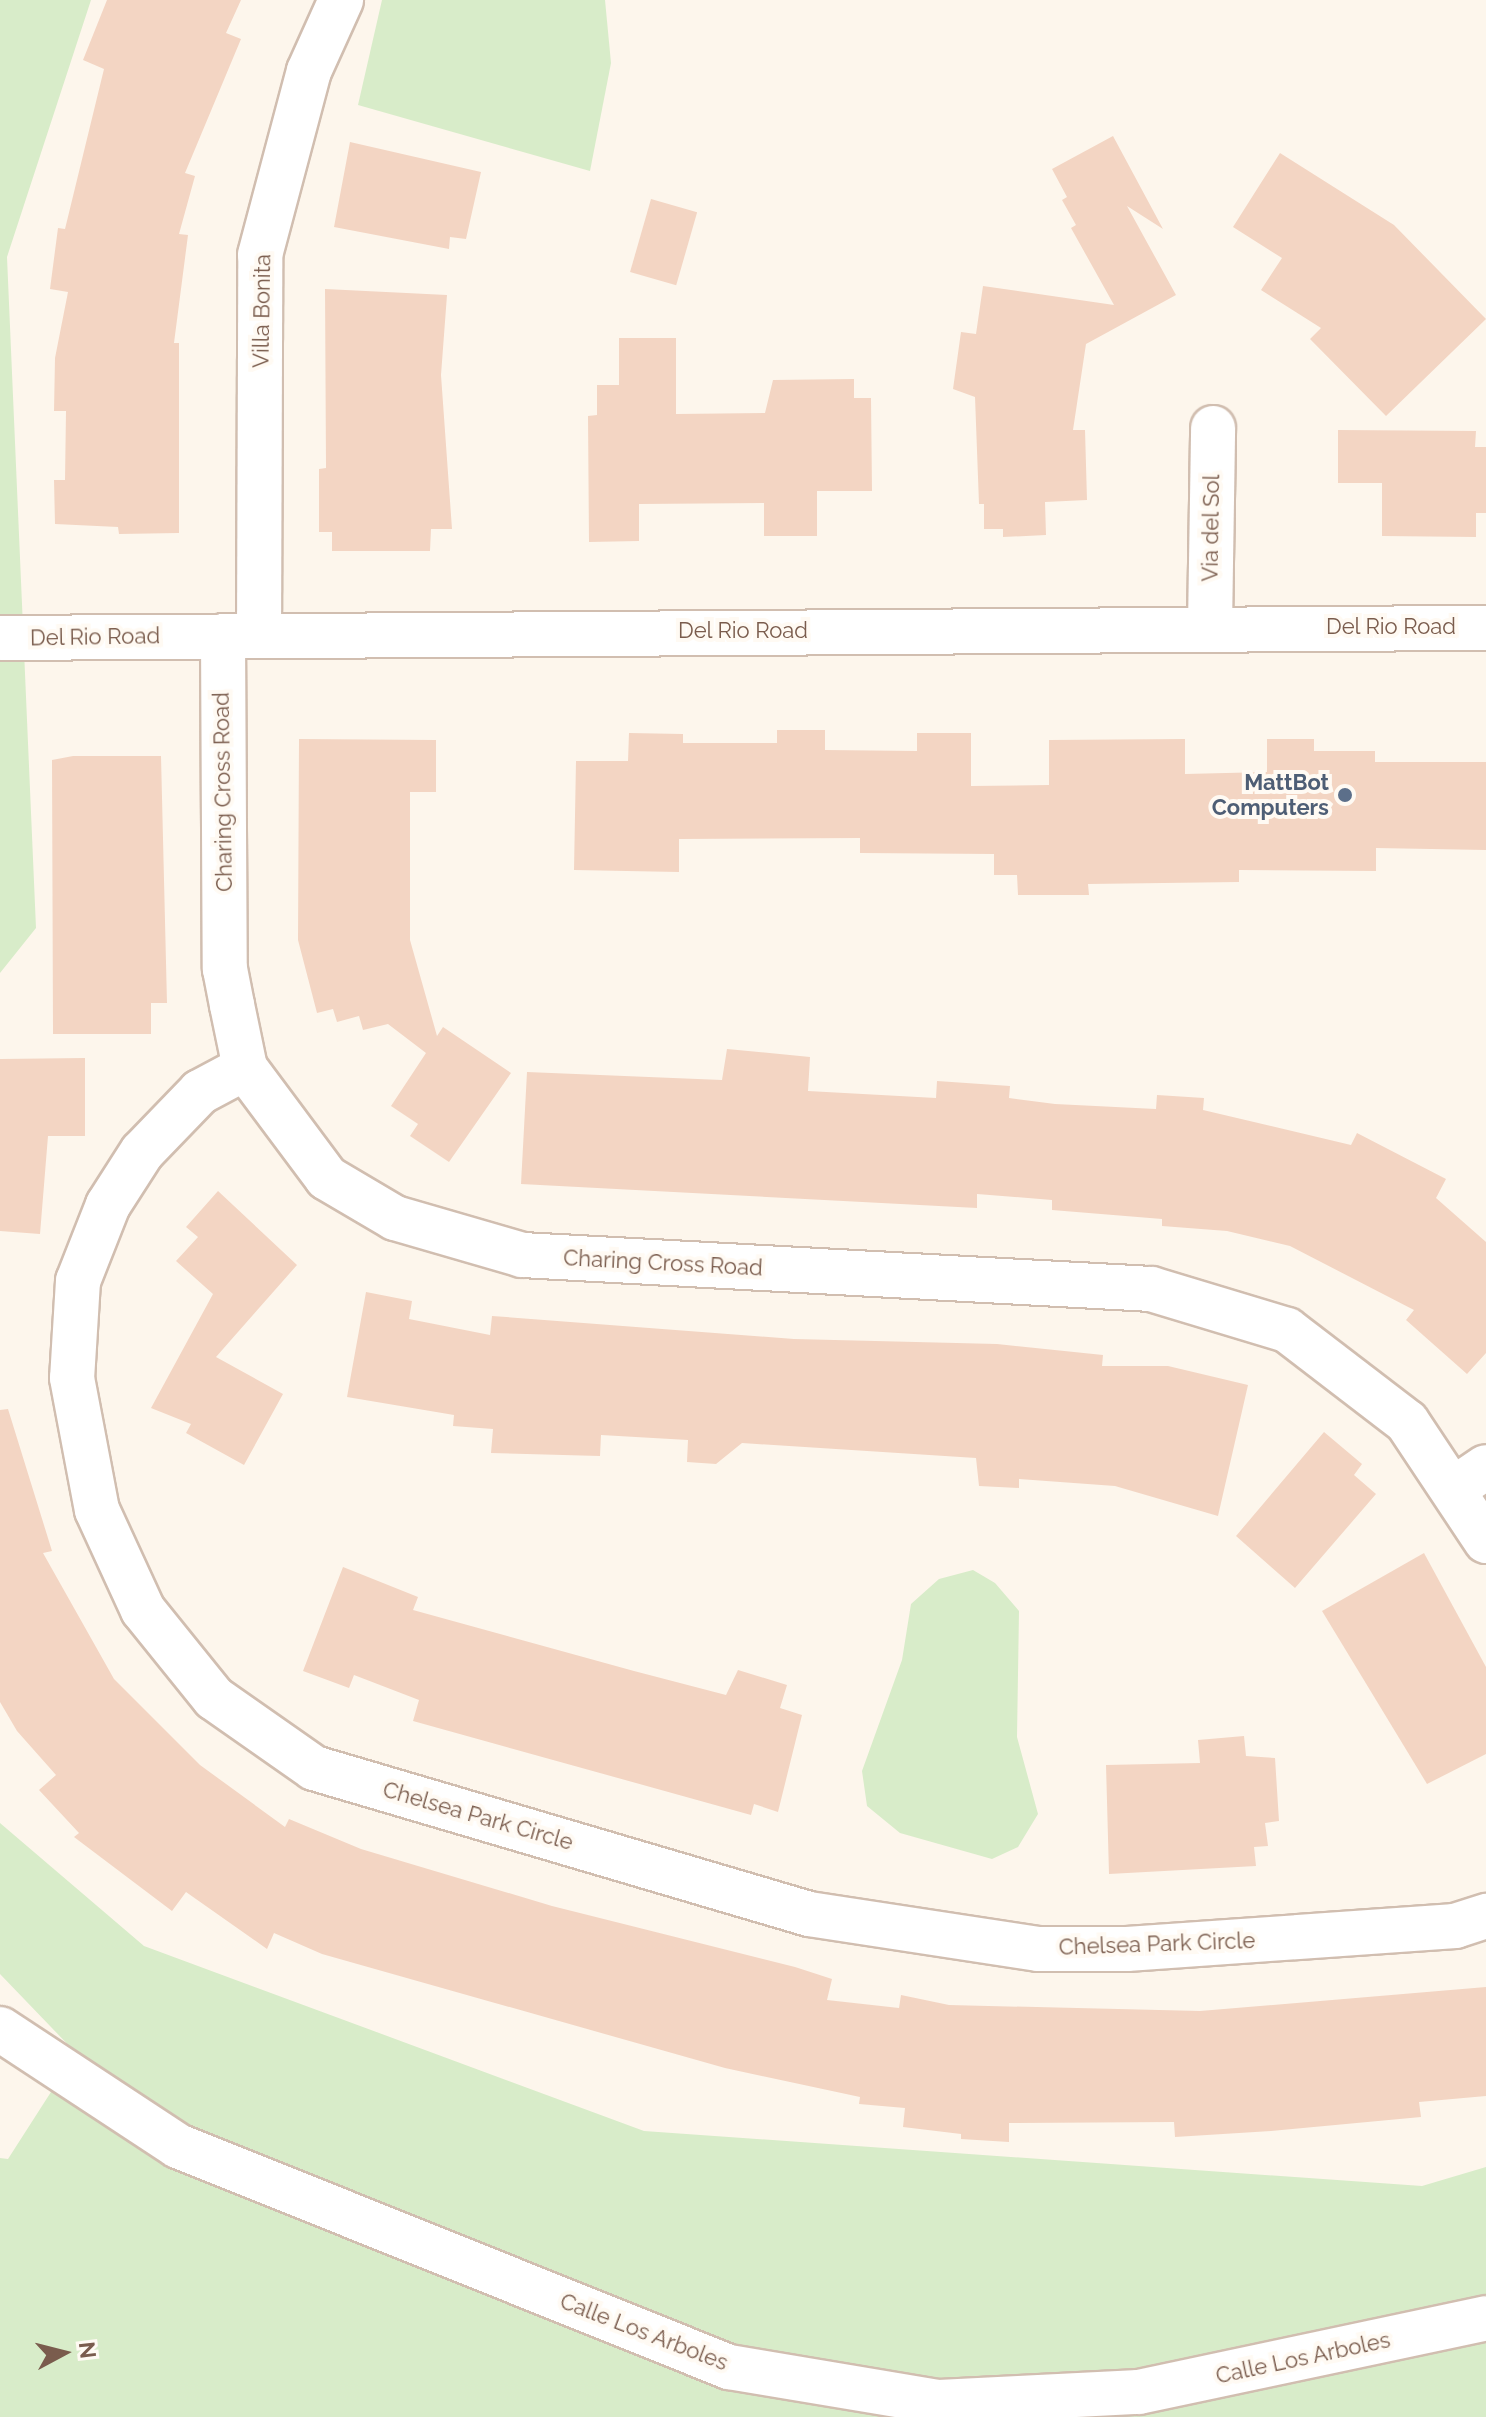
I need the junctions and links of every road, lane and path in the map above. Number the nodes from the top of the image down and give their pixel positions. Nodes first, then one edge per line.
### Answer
1 (341, 0) edge
2 (1213, 428) dead end
3 (1210, 627) junction
4 (1486, 628) edge
5 (241, 636) junction
6 (0, 638) edge
7 (245, 1068) junction
8 (1470, 1477) edge
9 (1486, 1541) edge
10 (1486, 1916) edge
11 (0, 2029) edge
12 (1486, 2318) edge

1 - 5 street, Villa Bonita
2 - 3 street, Via del Sol
3 - 4 street, Del Rio Road
3 - 5 street, Del Rio Road
5 - 6 street, Del Rio Road
5 - 7 street, Charing Cross Road
7 - 8 street, Charing Cross Road
7 - 10 street, Chelsea Park Circle
8 - 9 street, Charing Cross Road
11 - 12 street, Calle Los Arboles

